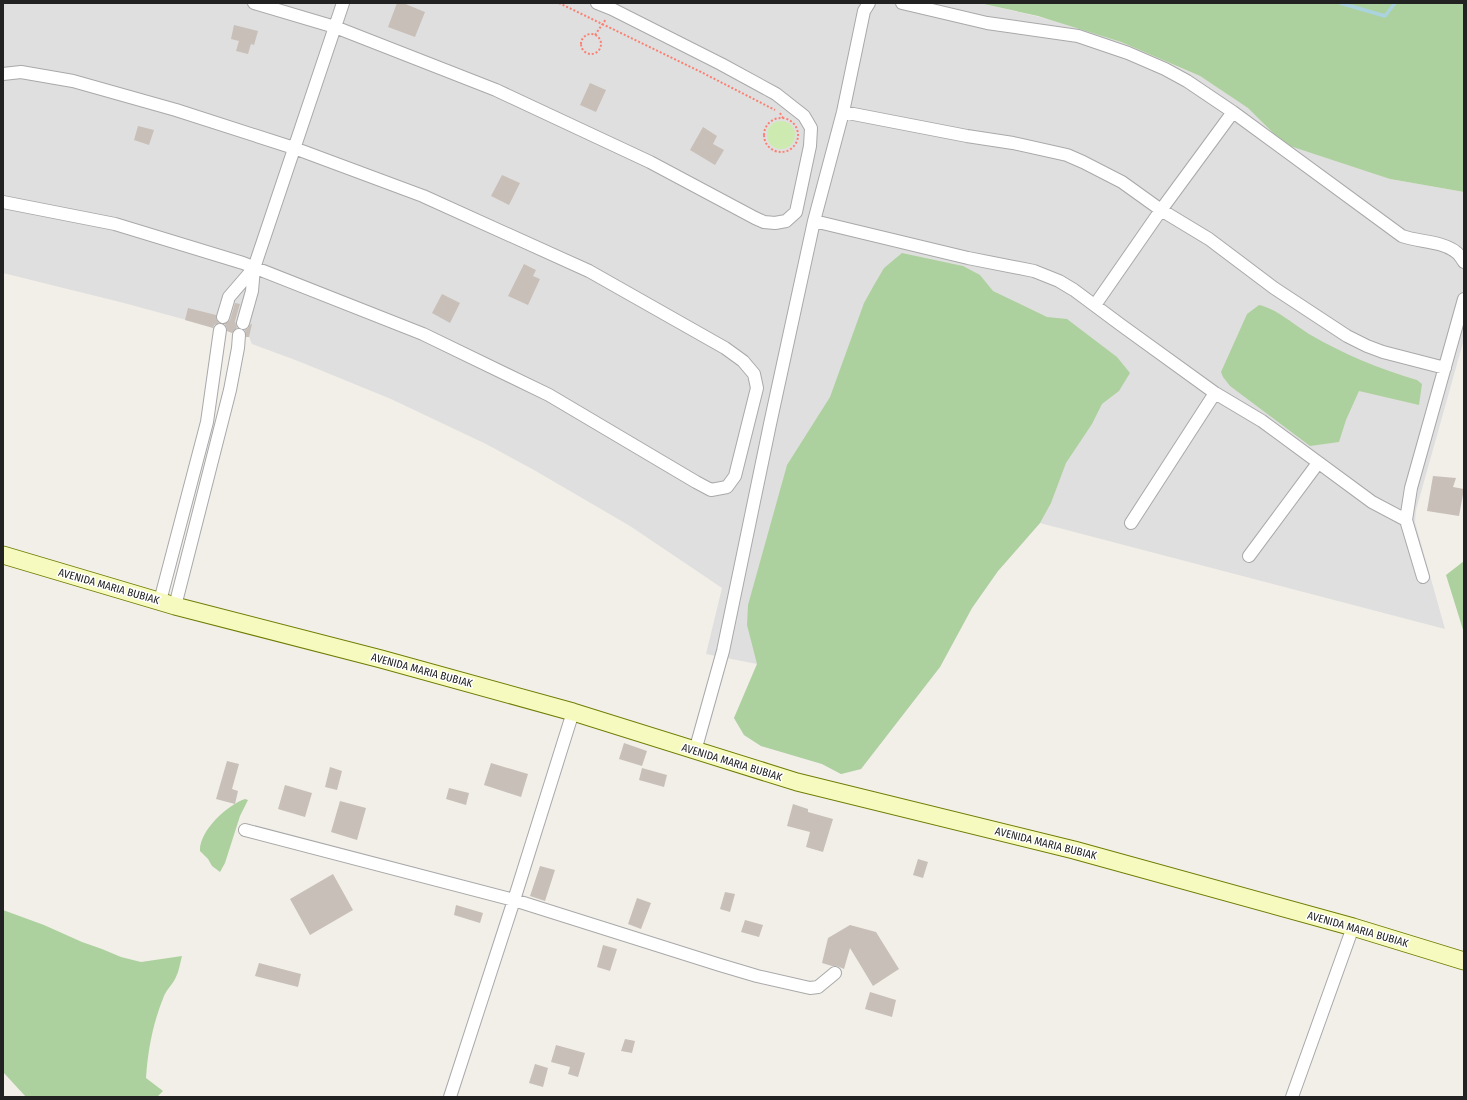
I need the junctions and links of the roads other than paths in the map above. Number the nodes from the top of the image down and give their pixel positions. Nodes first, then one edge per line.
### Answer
1 (254, 3) edge
2 (343, 3) edge
3 (598, 3) edge
4 (869, 3) edge
5 (902, 3) edge
6 (335, 27) junction
7 (3, 74) edge
8 (842, 112) junction
9 (1234, 112) junction
10 (294, 148) junction
11 (3, 202) edge
12 (1161, 210) junction
13 (814, 221) junction
14 (1464, 262) edge
15 (254, 268) junction
16 (1464, 299) edge
17 (1095, 305) junction
18 (223, 317) dead end
19 (243, 322) dead end
20 (220, 330) dead end
21 (239, 335) dead end
22 (219, 344) junction
23 (238, 348) junction
24 (1445, 368) junction
25 (1215, 393) junction
26 (1318, 463) junction
27 (1406, 520) junction
28 (1131, 523) dead end
29 (3, 555) edge
30 (1249, 556) dead end
31 (1423, 577) dead end
32 (168, 603) junction
33 (573, 712) junction
34 (695, 751) junction
35 (244, 830) dead end
36 (514, 900) junction
37 (1353, 927) junction
38 (1464, 961) edge
39 (834, 973) dead end
40 (450, 1097) edge
41 (1292, 1097) edge

1 - 6 street
2 - 6 street
3 - 6 street
4 - 8 street
5 - 9 street
6 - 10 street
7 - 10 street
8 - 12 street
8 - 13 street
9 - 12 street
9 - 14 street
10 - 15 street
10 - 15 street
11 - 15 street
12 - 17 street
12 - 24 street
13 - 17 street
13 - 34 street
15 - 18 street
15 - 19 street
16 - 24 street
17 - 25 street
20 - 22 street
21 - 23 street
22 - 23 street
22 - 32 street
23 - 32 street
24 - 27 street
25 - 26 street
25 - 28 street
26 - 27 street
26 - 30 street
27 - 31 street
29 - 32 street, AVENIDA MARIA BUBIAK
32 - 33 street, AVENIDA MARIA BUBIAK
33 - 34 street, AVENIDA MARIA BUBIAK
33 - 36 street
34 - 37 street, AVENIDA MARIA BUBIAK
35 - 36 street
36 - 39 street
36 - 40 street
37 - 38 street, AVENIDA MARIA BUBIAK
37 - 41 street

